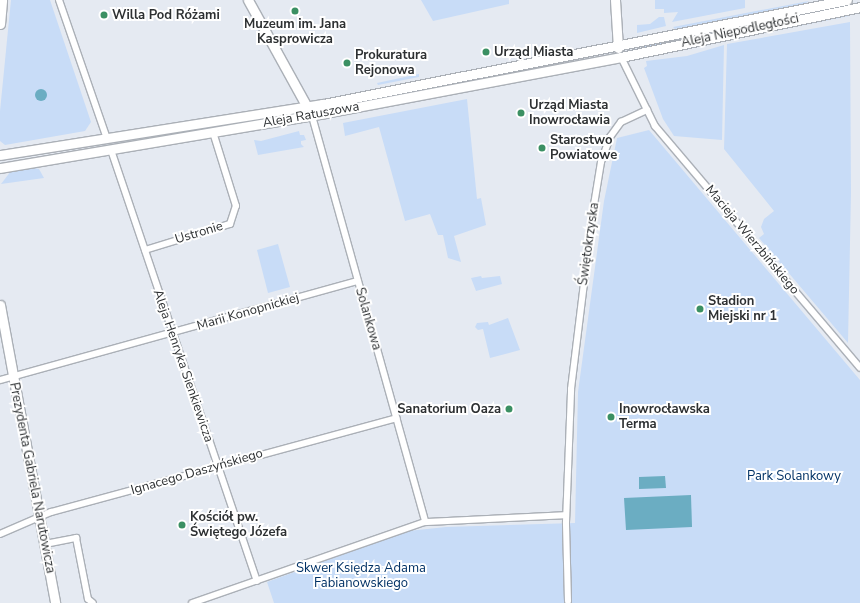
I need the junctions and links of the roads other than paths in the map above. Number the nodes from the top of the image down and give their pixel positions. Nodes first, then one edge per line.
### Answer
1 (2, 0) edge
2 (60, 0) edge
3 (248, 0) edge
4 (615, 0) edge
5 (847, 0) edge
6 (860, 7) edge
7 (0, 24) edge
8 (617, 44) junction
9 (621, 57) junction
10 (520, 71) junction
11 (307, 107) junction
12 (646, 110) junction
13 (312, 116) junction
14 (212, 132) junction
15 (107, 139) junction
16 (111, 150) junction
17 (0, 155) edge
18 (0, 168) edge
19 (145, 250) junction
20 (358, 281) junction
21 (0, 305) edge
22 (172, 333) junction
23 (860, 368) edge
24 (13, 376) junction
25 (0, 380) edge
26 (396, 418) junction
27 (217, 466) junction
28 (39, 516) junction
29 (566, 516) junction
30 (425, 522) junction
31 (0, 534) edge
32 (45, 544) junction
33 (257, 581) junction
34 (568, 601) dead end
35 (55, 603) edge
36 (93, 603) edge
37 (192, 603) edge

1 - 7 street
2 - 15 street
3 - 11 street
4 - 8 street
5 - 8 street, Aleja Niepodległości
6 - 9 street, Aleja Niepodległości
8 - 9 street
8 - 10 street, Aleja Ratuszowa
9 - 10 street, Aleja Ratuszowa
9 - 12 street
10 - 11 street, Aleja Ratuszowa
10 - 13 street, Aleja Ratuszowa
11 - 15 street, Aleja Ratuszowa
12 - 23 street, Macieja Wierzbińskiego
12 - 29 street, Świętokrzyska
13 - 14 street, Aleja Ratuszowa
13 - 20 street, Solankowa
14 - 16 street, Aleja Ratuszowa
14 - 19 street, Ustronie
15 - 17 street, Aleja Ratuszowa
16 - 18 street, Aleja Ratuszowa
16 - 19 street, Aleja Henryka Sienkiewicza
19 - 22 street, Aleja Henryka Sienkiewicza
20 - 22 street, Marii Konopnickiej
20 - 26 street, Solankowa
21 - 24 street, Prezydenta Gabriela Narutowicza
22 - 24 street, Marii Konopnickiej
22 - 27 street, Aleja Henryka Sienkiewicza
24 - 25 street, Marii Konopnickiej
24 - 28 street, Prezydenta Gabriela Narutowicza
26 - 27 street, Ignacego Daszyńskiego
26 - 30 street, Solankowa
27 - 28 street, Ignacego Daszyńskiego
27 - 33 street, Aleja Henryka Sienkiewicza
28 - 31 street, Ignacego Daszyńskiego
28 - 32 street, Prezydenta Gabriela Narutowicza
29 - 30 street
29 - 34 street, Świętokrzyska
30 - 33 street
32 - 35 street, Prezydenta Gabriela Narutowicza
32 - 36 street
33 - 37 street

